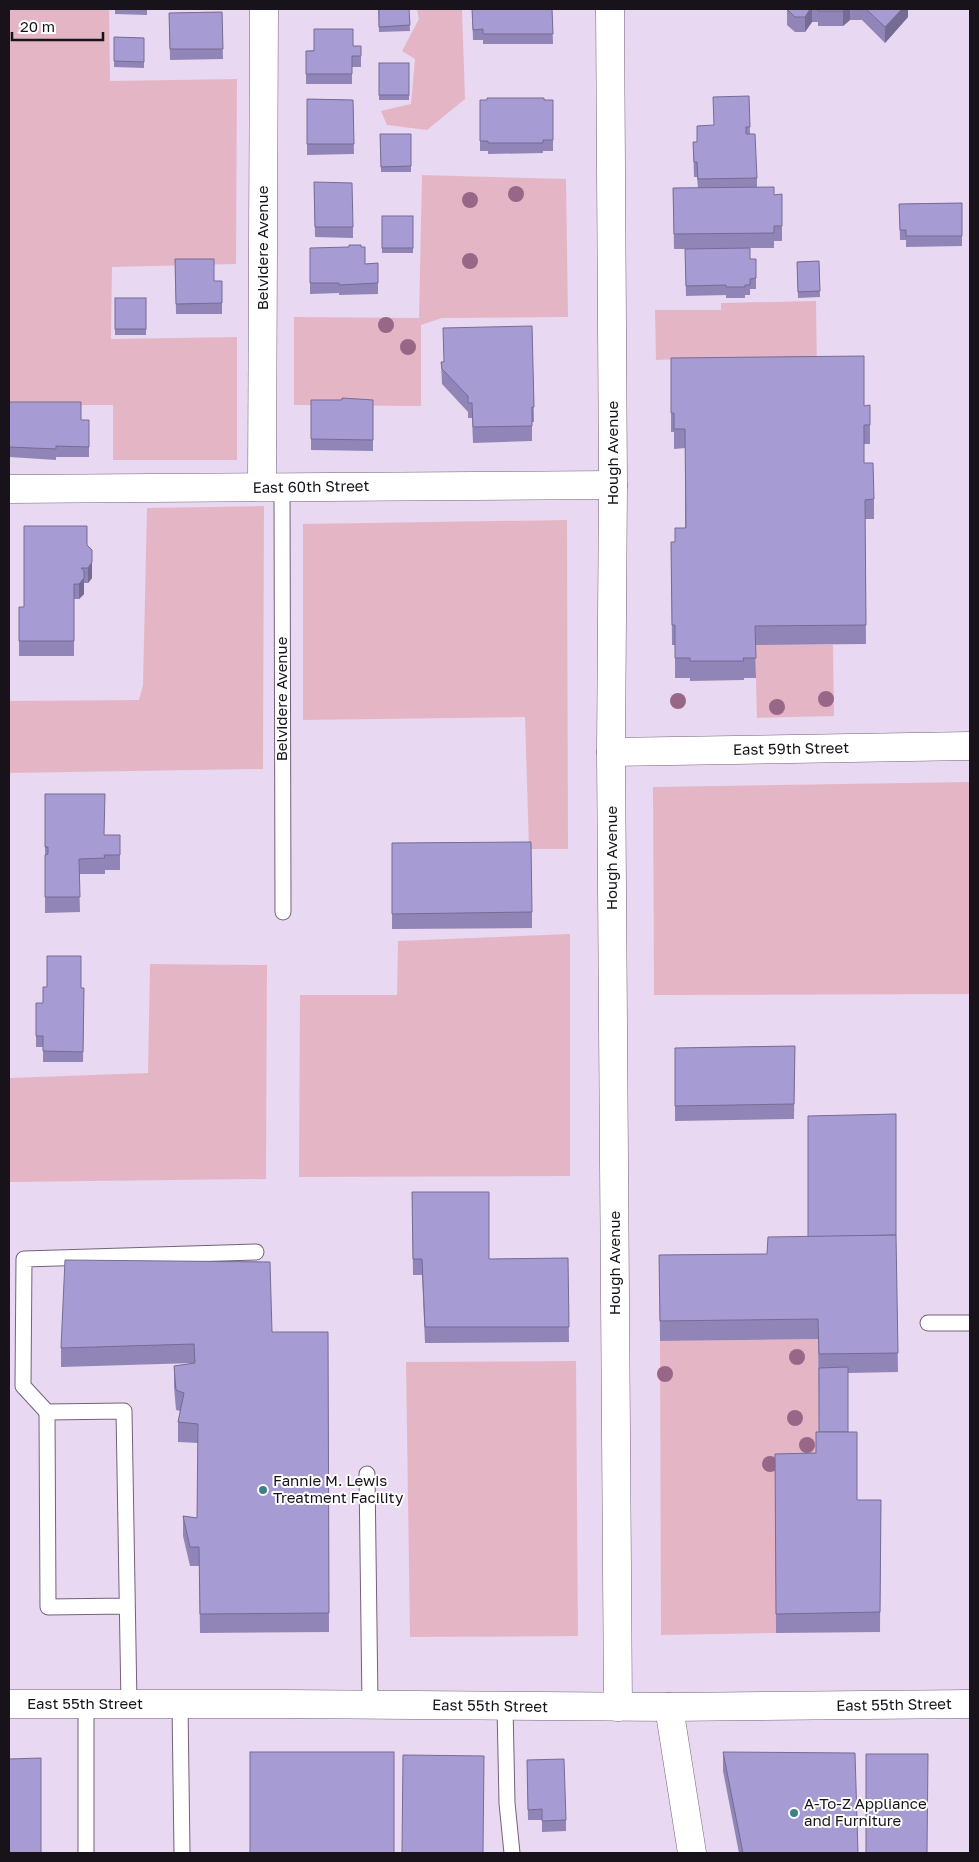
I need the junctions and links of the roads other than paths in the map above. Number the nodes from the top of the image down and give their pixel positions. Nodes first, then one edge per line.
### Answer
1 (264, 9) edge
2 (610, 9) edge
3 (613, 484) junction
4 (272, 487) junction
5 (9, 489) edge
6 (970, 746) edge
7 (611, 752) junction
8 (283, 912) dead end
9 (256, 1252) dead end
10 (16, 1259) edge
11 (970, 1322) edge
12 (928, 1324) dead end
13 (47, 1412) junction
14 (367, 1474) dead end
15 (128, 1606) junction
16 (9, 1704) edge
17 (86, 1704) junction
18 (129, 1704) junction
19 (180, 1704) junction
20 (370, 1704) junction
21 (970, 1704) edge
22 (506, 1706) junction
23 (618, 1707) junction
24 (669, 1707) junction
25 (86, 1853) edge
26 (182, 1853) edge
27 (512, 1853) edge
28 (692, 1853) edge

1 - 4 street, Belvidere Avenue
2 - 3 street, Hough Avenue
3 - 4 street, East 60th Street
3 - 7 street, Hough Avenue
4 - 5 street, East 60th Street
4 - 8 lane, Belvidere Avenue
6 - 7 street, East 59th Street
7 - 23 street, Hough Avenue
9 - 10 lane
10 - 13 lane
11 - 12 lane
13 - 15 lane
13 - 15 lane
14 - 20 lane
15 - 18 lane
16 - 17 street, East 55th Street
17 - 18 street, East 55th Street
17 - 25 lane
18 - 19 street, East 55th Street
19 - 20 street, East 55th Street
19 - 26 lane
20 - 22 street, East 55th Street
21 - 24 street, East 55th Street
22 - 23 street, East 55th Street
22 - 27 lane
23 - 24 street, East 55th Street
24 - 28 street

